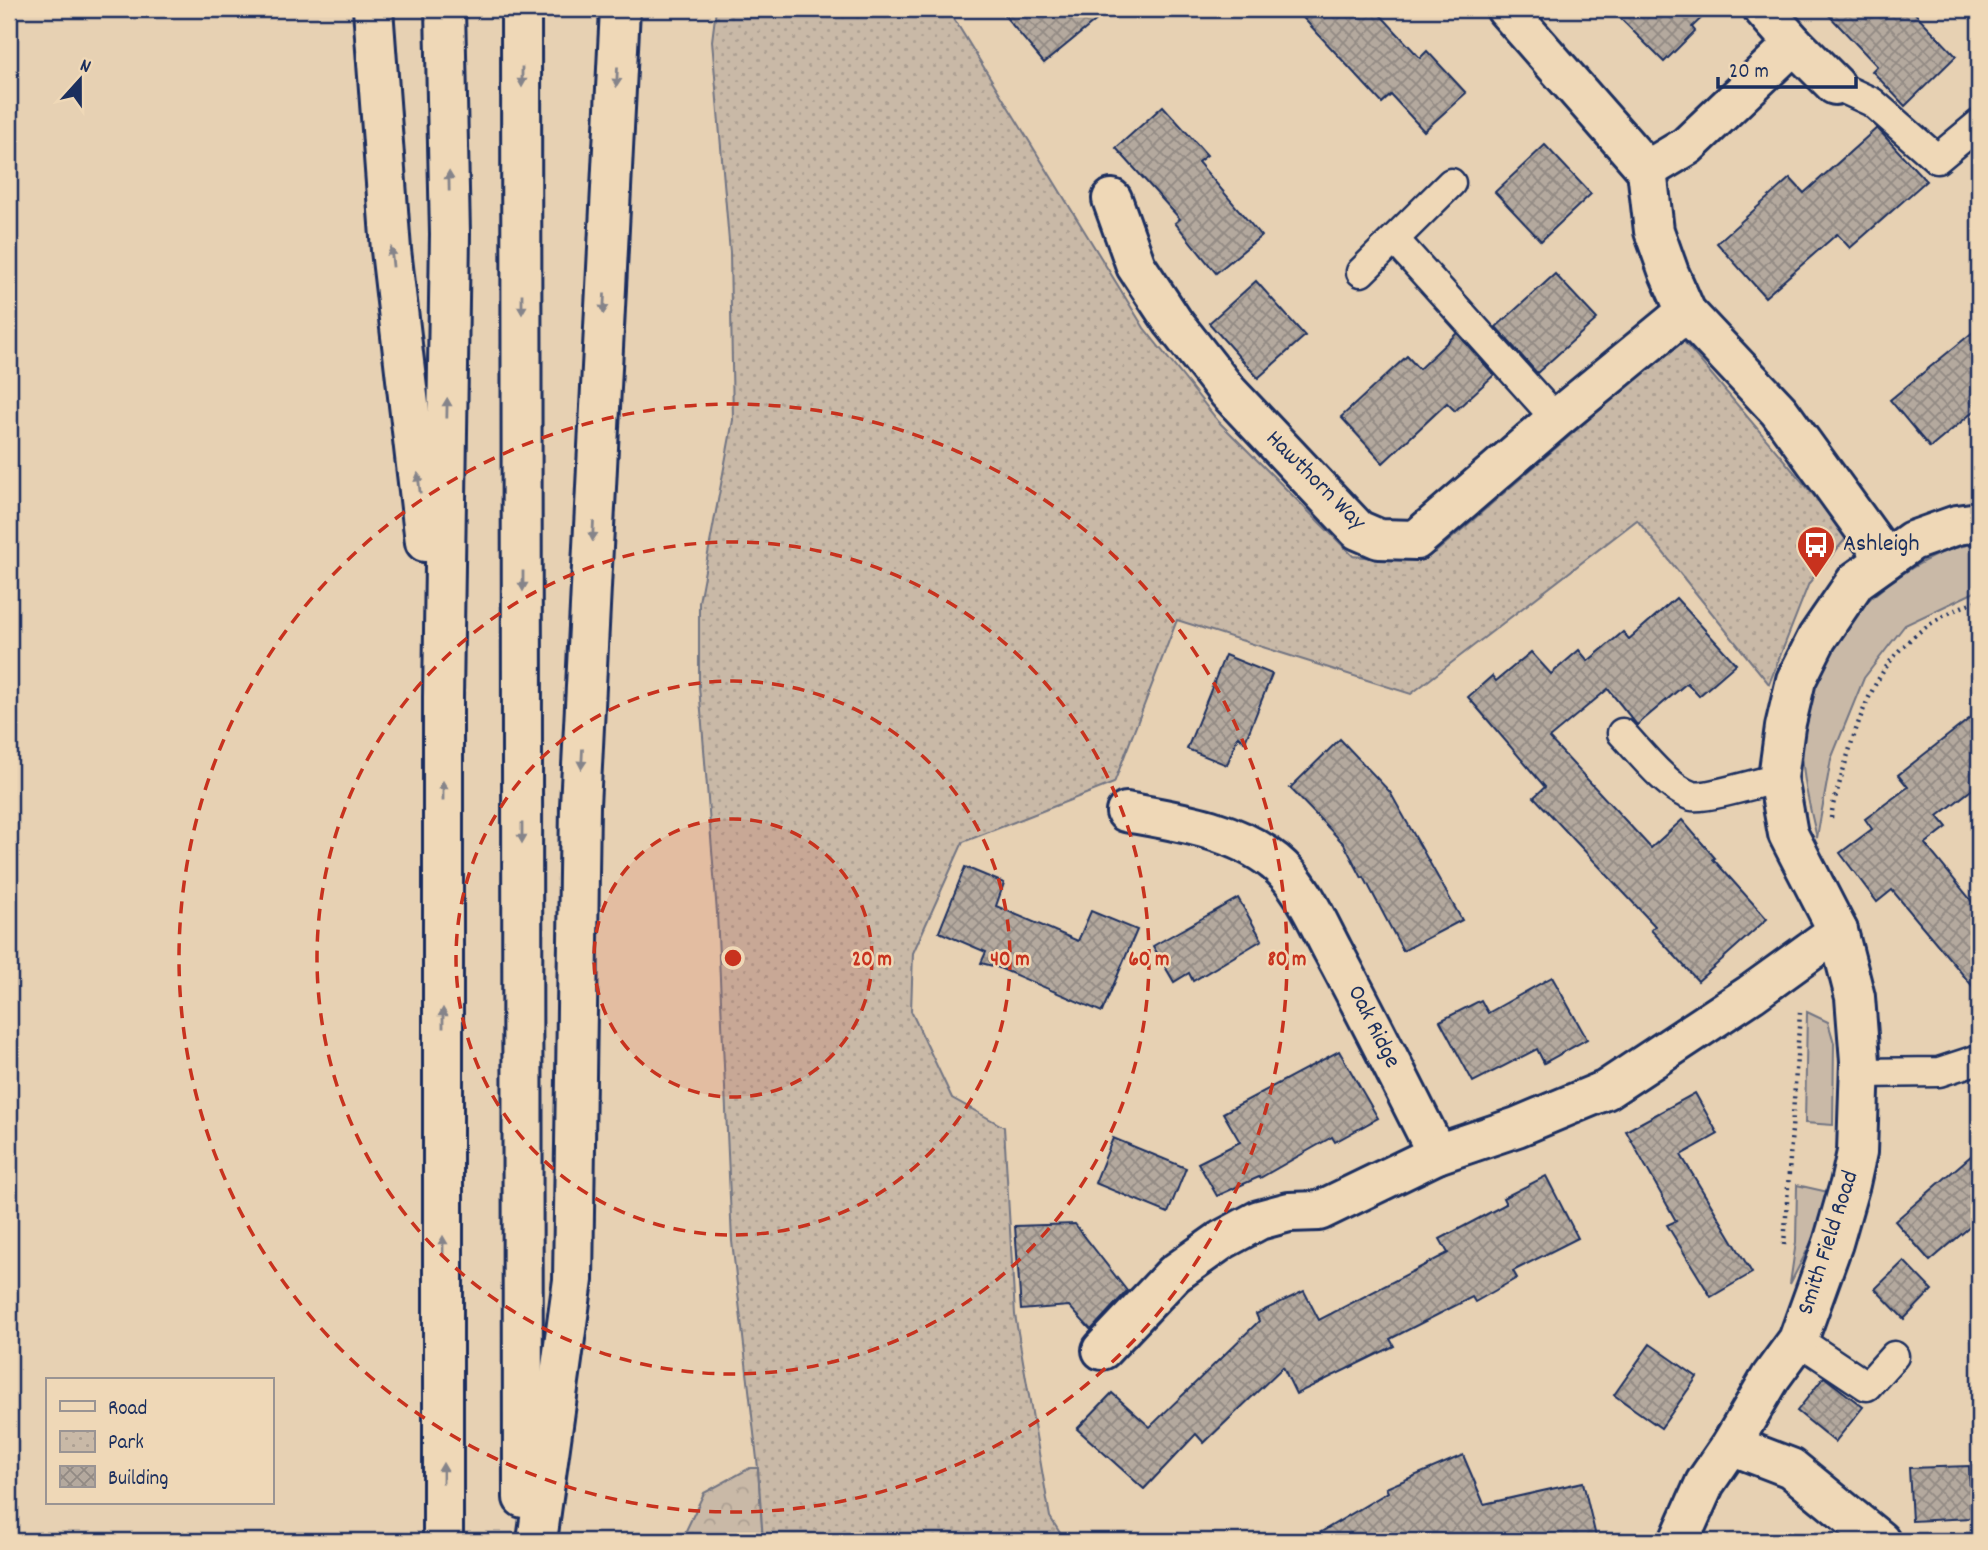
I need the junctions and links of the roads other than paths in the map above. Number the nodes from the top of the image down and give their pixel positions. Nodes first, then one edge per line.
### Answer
1 (373, 9) edge
2 (445, 9) edge
3 (521, 9) edge
4 (620, 9) edge
5 (1506, 9) edge
6 (1763, 9) edge
7 (1794, 44) junction
8 (1835, 85) joint
9 (1979, 124) edge
10 (1647, 170) junction
11 (1451, 183) dead end
12 (1112, 199) dead end
13 (1395, 240) junction
14 (1360, 272) dead end
15 (1686, 312) junction
16 (1556, 419) junction
17 (1979, 522) edge
18 (1885, 559) junction
19 (443, 697) junction
20 (1622, 733) dead end
21 (1778, 778) junction
22 (1126, 812) dead end
23 (1838, 931) junction
24 (1979, 1059) edge
25 (1859, 1073) junction
26 (1437, 1154) junction
27 (1798, 1340) junction
28 (1102, 1350) dead end
29 (1894, 1356) dead end
30 (1731, 1445) junction
31 (443, 1541) edge
32 (523, 1541) edge
33 (537, 1541) edge
34 (1679, 1541) edge
35 (1880, 1541) edge

19 -> 1 main road
19 -> 2 main road
3 -> 32 main road
4 -> 33 main road
5 - 10 main road
6 - 7 main road
7 - 8 main road
7 - 10 main road
8 - 9 lane
10 - 15 main road
11 - 13 lane
12 - 16 main road, Hawthorn Way
13 - 14 lane
13 - 16 lane
15 - 16 main road, Hawthorn Way
15 - 18 main road
17 - 18 main road, Smith Field Road
18 - 21 main road, Smith Field Road
31 -> 19 main road
20 - 21 lane
21 - 23 main road, Smith Field Road
22 - 26 main road, Oak Ridge
23 - 25 main road, Smith Field Road
23 - 26 main road
24 - 25 lane
25 - 27 main road, Smith Field Road
26 - 28 main road
27 - 29 lane
27 - 30 main road, Smith Field Road
30 - 34 main road, Smith Field Road
30 - 35 main road

